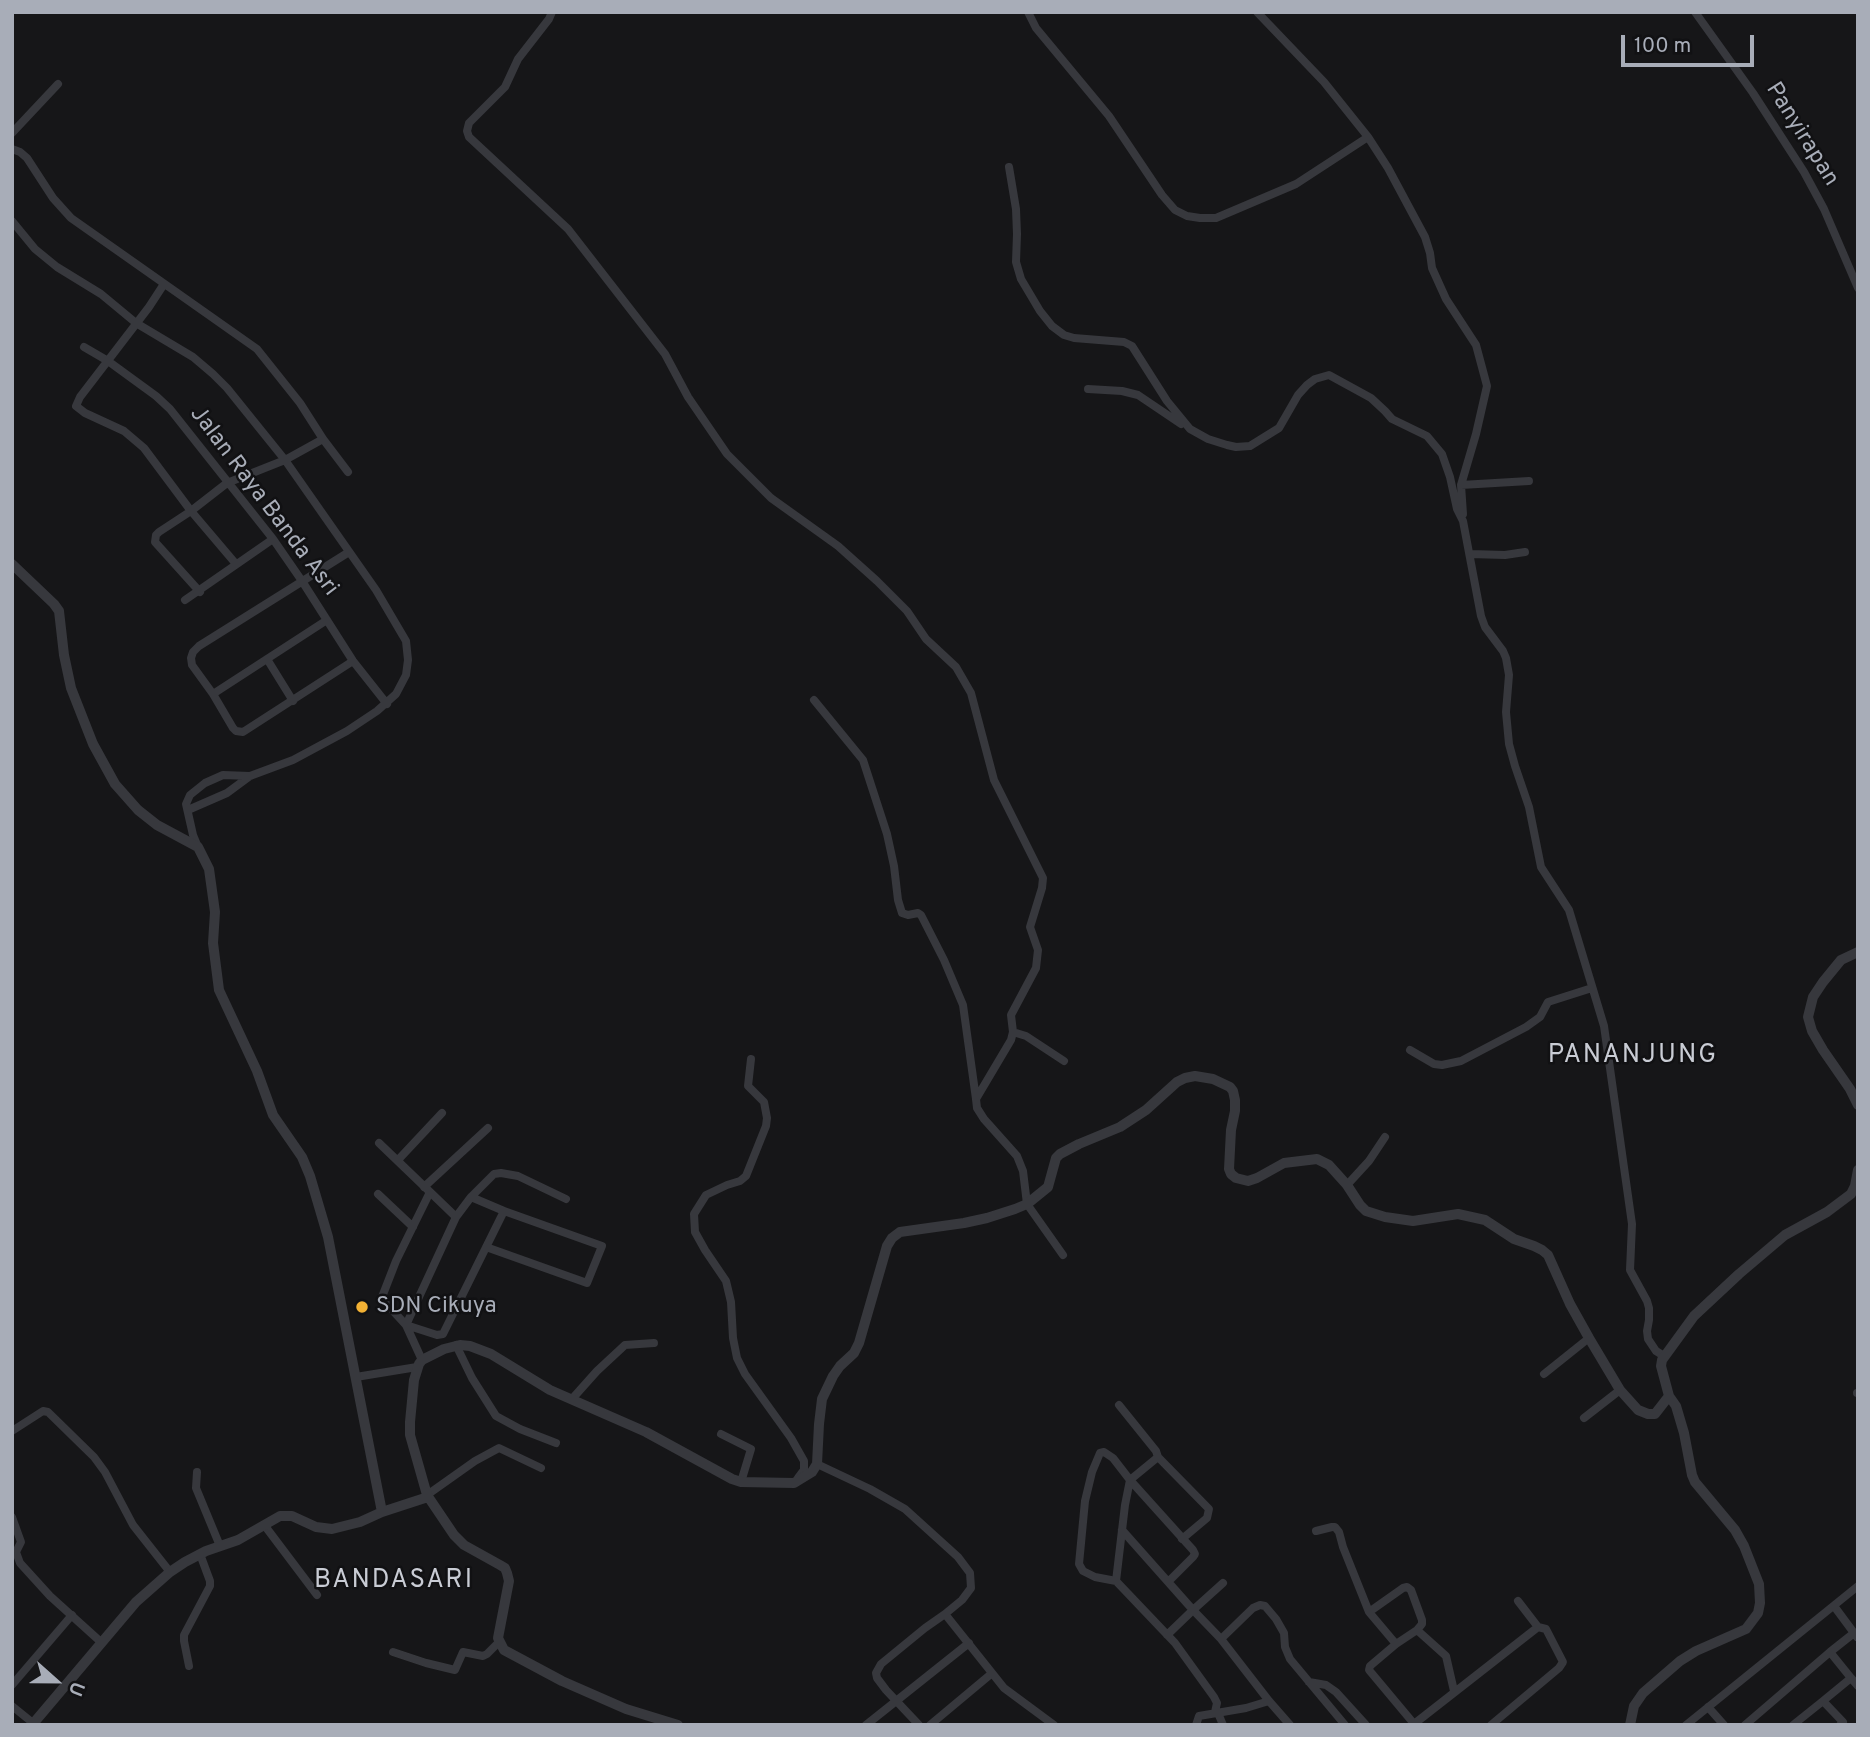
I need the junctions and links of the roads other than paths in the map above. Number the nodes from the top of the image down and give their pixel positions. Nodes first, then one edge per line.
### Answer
1 (552, 12) edge
2 (1028, 12) edge
3 (1258, 12) edge
4 (1695, 12) edge
5 (58, 84) dead end
6 (12, 133) edge
7 (1368, 138) junction
8 (12, 149) edge
9 (1010, 167) dead end
10 (12, 221) edge
11 (164, 284) junction
12 (1858, 288) edge
13 (136, 323) junction
14 (84, 347) dead end
15 (108, 361) junction
16 (1088, 389) dead end
17 (1190, 429) junction
18 (323, 439) junction
19 (285, 460) junction
20 (348, 472) dead end
21 (1529, 481) dead end
22 (227, 483) junction
23 (1461, 485) junction
24 (191, 511) junction
25 (1463, 521) junction
26 (273, 539) junction
27 (349, 552) junction
28 (1525, 552) dead end
29 (1470, 554) junction
30 (12, 564) edge
31 (236, 564) junction
32 (302, 581) junction
33 (200, 592) junction
34 (185, 600) dead end
35 (327, 620) junction
36 (267, 659) junction
37 (353, 661) junction
38 (214, 694) junction
39 (814, 700) dead end
40 (293, 701) junction
41 (387, 704) junction
42 (250, 776) junction
43 (188, 810) junction
44 (198, 847) junction
45 (1858, 952) edge
46 (1592, 988) junction
47 (1013, 1032) junction
48 (1410, 1050) dead end
49 (751, 1059) dead end
50 (1064, 1061) dead end
51 (976, 1099) junction
52 (1858, 1105) edge
53 (442, 1112) dead end
54 (488, 1128) dead end
55 (1385, 1136) dead end
56 (379, 1143) dead end
57 (398, 1160) junction
58 (1858, 1170) edge
59 (1347, 1185) junction
60 (427, 1189) junction
61 (378, 1194) dead end
62 (471, 1197) junction
63 (566, 1199) dead end
64 (1027, 1204) junction
65 (504, 1211) junction
66 (456, 1217) junction
67 (413, 1227) junction
68 (486, 1247) junction
69 (1063, 1255) dead end
70 (406, 1325) junction
71 (1589, 1338) junction
72 (654, 1343) dead end
73 (456, 1345) junction
74 (1664, 1356) junction
75 (419, 1364) junction
76 (1544, 1374) dead end
77 (356, 1377) junction
78 (1620, 1390) junction
79 (1669, 1396) junction
80 (572, 1399) junction
81 (1119, 1405) dead end
82 (1584, 1418) dead end
83 (12, 1431) edge
84 (721, 1434) dead end
85 (556, 1443) dead end
86 (1158, 1457) junction
87 (817, 1464) junction
88 (541, 1468) dead end
89 (197, 1472) dead end
90 (1130, 1480) junction
91 (741, 1482) junction
92 (794, 1483) junction
93 (427, 1496) junction
94 (382, 1512) junction
95 (12, 1517) edge
96 (265, 1526) junction
97 (1122, 1530) junction
98 (1316, 1531) dead end
99 (1182, 1539) junction
100 (220, 1546) junction
101 (200, 1553) junction
102 (170, 1572) junction
103 (1116, 1581) junction
104 (1168, 1582) junction
105 (1223, 1583) dead end
106 (1858, 1586) edge
107 (317, 1595) dead end
108 (1518, 1601) dead end
109 (1833, 1606) junction
110 (1194, 1610) junction
111 (1369, 1612) junction
112 (945, 1614) junction
113 (72, 1615) junction
114 (1538, 1627) junction
115 (1417, 1630) junction
116 (1167, 1635) junction
117 (1856, 1635) edge
118 (1221, 1639) junction
119 (499, 1642) junction
120 (102, 1643) junction
121 (969, 1643) junction
122 (1396, 1644) junction
123 (393, 1652) dead end
124 (1830, 1652) junction
125 (189, 1666) dead end
126 (991, 1674) junction
127 (1850, 1678) junction
128 (1309, 1682) junction
129 (12, 1685) edge
130 (1858, 1686) edge
131 (1454, 1691) junction
132 (896, 1700) junction
133 (1269, 1701) junction
134 (1822, 1701) junction
135 (12, 1706) edge
136 (1708, 1707) junction
137 (1217, 1712) junction
138 (33, 1724) edge
139 (1414, 1724) edge
140 (1843, 1724) edge
141 (678, 1725) edge
142 (866, 1725) edge
143 (919, 1725) edge
144 (930, 1725) edge
145 (1054, 1725) edge
146 (1195, 1725) edge
147 (1223, 1725) edge
148 (1290, 1725) edge
149 (1345, 1725) edge
150 (1366, 1725) edge
151 (1491, 1725) edge
152 (1630, 1725) edge
153 (1686, 1725) edge
154 (1724, 1725) edge
155 (1745, 1725) edge
156 (1793, 1725) edge

1 - 47 street
2 - 7 street
3 - 7 street
4 - 12 street, Panyirapan
5 - 6 street
7 - 23 street
8 - 11 street
9 - 17 street
10 - 13 street
11 - 13 street
11 - 18 street
13 - 15 street
13 - 19 street
14 - 15 street, Jalan Raya Banda Asri
15 - 22 street, Jalan Raya Banda Asri
15 - 24 street
16 - 17 street
17 - 25 street
18 - 19 street
18 - 20 street
19 - 22 street
19 - 27 street
21 - 23 street
22 - 24 street
22 - 26 street, Jalan Raya Banda Asri
23 - 25 street
24 - 31 street
24 - 33 street
25 - 29 street
26 - 31 street
26 - 32 street, Jalan Raya Banda Asri
27 - 32 street
27 - 41 street
28 - 29 street
29 - 46 street
30 - 44 street
31 - 33 street
32 - 35 street, Jalan Raya Banda Asri
32 - 38 street
33 - 34 street
35 - 36 street
35 - 37 street, Jalan Raya Banda Asri
36 - 38 street
36 - 40 street
37 - 40 street
37 - 41 street, Jalan Raya Banda Asri
38 - 40 street
39 - 51 street
41 - 42 street
42 - 43 street
42 - 43 street
43 - 44 street
44 - 77 street
45 - 52 street
46 - 48 street
46 - 74 street
47 - 50 street
47 - 51 street
49 - 92 street
51 - 64 street
53 - 57 street
54 - 60 street
55 - 59 street
56 - 57 street
57 - 60 street
58 - 74 street
59 - 64 street
59 - 71 street
60 - 66 street
60 - 67 street
61 - 67 street
62 - 63 street
62 - 65 street
62 - 66 street
64 - 69 street
64 - 87 street
65 - 68 street
65 - 68 street
66 - 70 street
67 - 70 street
68 - 70 street
70 - 75 street
71 - 76 street
71 - 78 street
72 - 80 street
73 - 75 street
73 - 80 street
73 - 85 street
74 - 79 street
75 - 77 street
75 - 93 street
77 - 94 street
78 - 79 street
78 - 82 street
79 - 152 street
80 - 91 street
81 - 86 street
83 - 102 street
84 - 91 street
86 - 90 street
86 - 99 street
87 - 92 street
87 - 112 street
88 - 93 street
89 - 100 street
90 - 97 street
90 - 99 street
90 - 103 street
91 - 92 street
93 - 94 street
93 - 119 street
94 - 96 street
95 - 113 street
96 - 100 street
96 - 107 street
97 - 103 street
97 - 104 street
98 - 111 street
99 - 104 street
100 - 101 street
101 - 102 street
101 - 125 street
102 - 120 street
103 - 116 street
104 - 110 street
105 - 110 street
106 - 109 street
108 - 114 street
109 - 117 street
109 - 136 street
110 - 116 street
110 - 118 street
111 - 115 street
111 - 122 street
112 - 121 street
112 - 132 street
113 - 120 street
113 - 129 street
114 - 131 street
114 - 151 street
115 - 122 street
115 - 131 street
116 - 137 street
117 - 124 street
118 - 128 street
118 - 133 street
119 - 123 street
119 - 141 street
120 - 138 street
121 - 126 street
121 - 132 street
122 - 139 street
124 - 127 street
124 - 155 street
126 - 144 street
126 - 145 street
127 - 130 street
127 - 134 street
128 - 149 street
128 - 150 street
131 - 139 street
132 - 142 street
132 - 143 street
133 - 137 street
133 - 148 street
134 - 140 street
134 - 156 street
135 - 138 street
136 - 153 street
136 - 154 street
137 - 146 street
137 - 147 street

